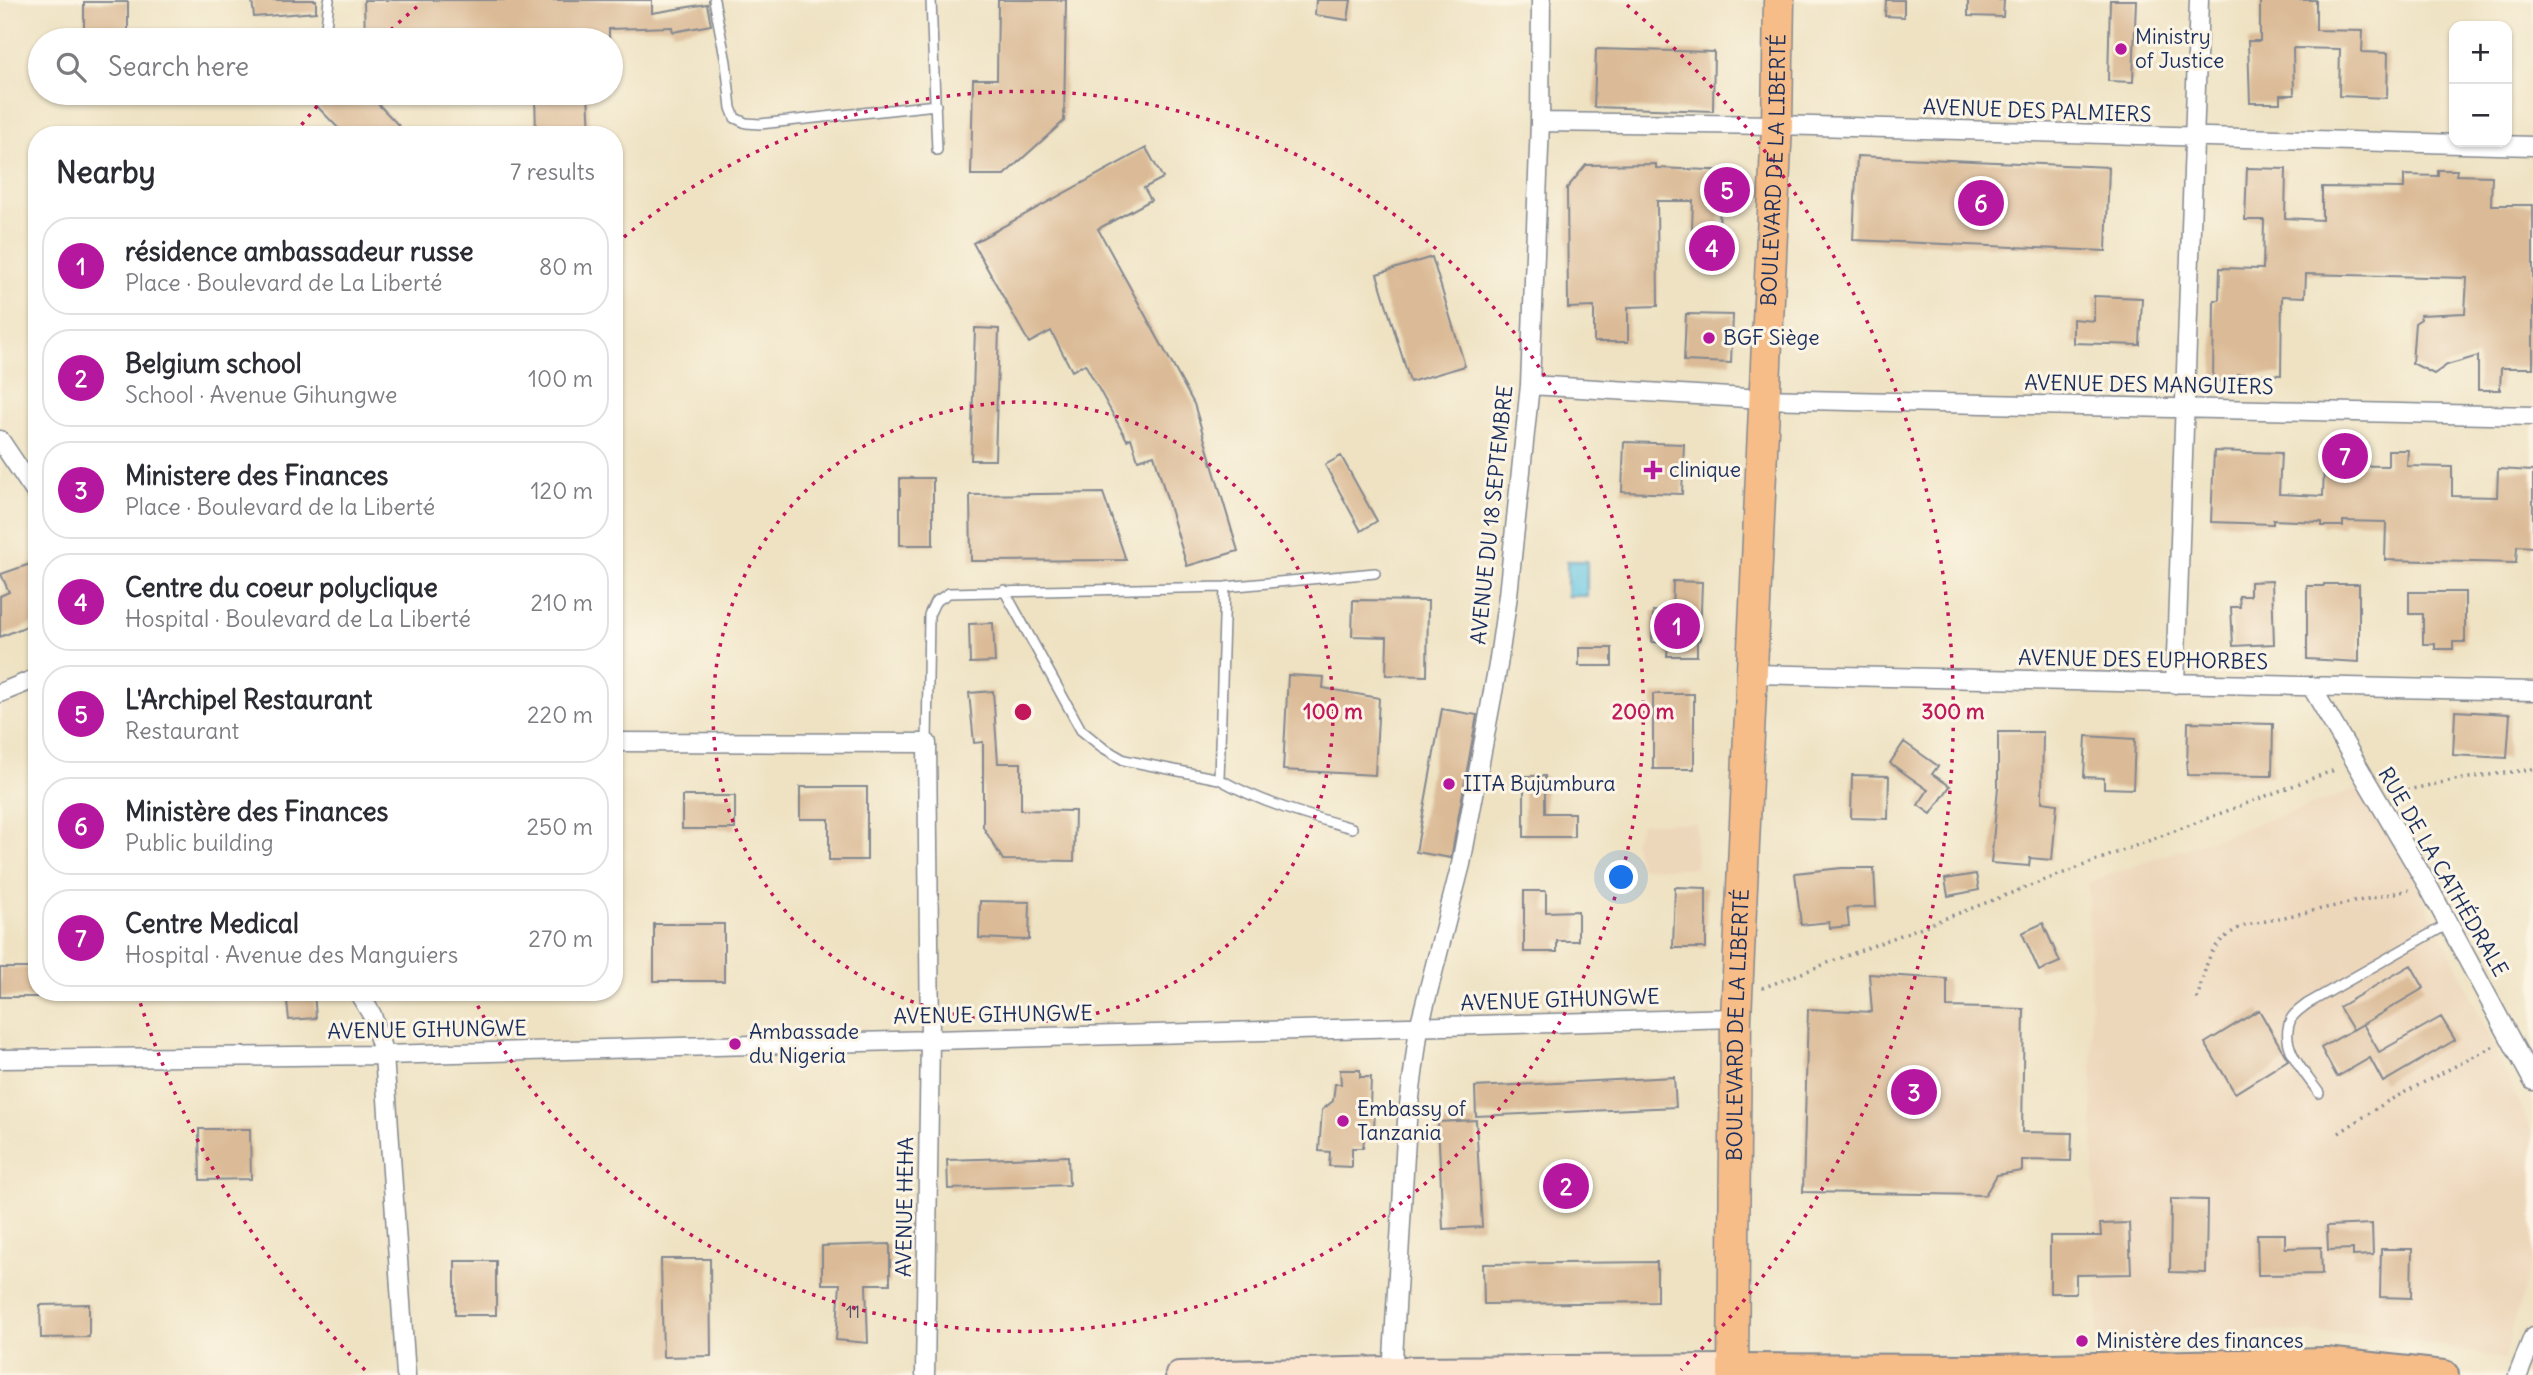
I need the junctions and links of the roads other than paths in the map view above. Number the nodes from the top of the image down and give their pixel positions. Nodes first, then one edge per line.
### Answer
1 (329, 0) edge
2 (714, 0) edge
3 (931, 0) edge
4 (1541, 0) edge
5 (1779, 0) edge
6 (2199, 0) edge
7 (326, 26) dead end
8 (936, 104) junction
9 (1541, 122) junction
10 (1777, 125) junction
11 (2195, 138) junction
12 (2533, 146) edge
13 (937, 150) dead end
14 (1530, 385) junction
15 (1763, 399) junction
16 (2186, 410) junction
17 (2533, 415) edge
18 (1, 442) edge
19 (28, 482) edge
20 (1375, 573) dead end
21 (1225, 587) junction
22 (1004, 590) junction
23 (1752, 674) junction
24 (28, 682) edge
25 (2175, 684) junction
26 (2311, 687) junction
27 (2533, 691) edge
28 (0, 693) edge
29 (623, 742) edge
30 (927, 743) junction
31 (1219, 779) junction
32 (1352, 828) dead end
33 (2448, 924) junction
34 (363, 1001) edge
35 (1736, 1008) junction
36 (1419, 1027) junction
37 (930, 1039) junction
38 (384, 1055) junction
39 (0, 1059) edge
40 (2533, 1081) edge
41 (2319, 1093) dead end
42 (2533, 1336) edge
43 (2278, 1369) edge
44 (1392, 1372) edge
45 (1733, 1372) edge
46 (406, 1375) edge
47 (925, 1375) edge
48 (1179, 1375) edge
49 (2444, 1375) edge
50 (2518, 1375) edge

1 - 7 lane
2 - 8 lane
3 - 8 lane
4 - 9 street, AVENUE DU 18 SEPTEMBRE
5 - 10 highway, BOULEVARD DE LA LIBERTÉ
6 - 11 street
8 - 13 lane
9 - 10 street, AVENUE DES PALMIERS
9 - 14 street, AVENUE DU 18 SEPTEMBRE
10 - 11 street, AVENUE DES PALMIERS
10 - 15 highway, BOULEVARD DE LA LIBERTÉ
11 - 12 street, AVENUE DES PALMIERS
11 - 16 street
14 - 15 street, AVENUE DES MANGUIERS
14 - 36 street, AVENUE DU 18 SEPTEMBRE
15 - 16 street, AVENUE DES MANGUIERS
15 - 23 highway, BOULEVARD DE LA LIBERTÉ
16 - 17 street, AVENUE DES MANGUIERS
16 - 25 street
18 - 19 street
20 - 21 lane
21 - 22 lane
21 - 31 lane
22 - 30 lane
22 - 31 lane
23 - 25 street, AVENUE DES EUPHORBES
23 - 35 highway, BOULEVARD DE LA LIBERTÉ
24 - 28 street
25 - 26 street, AVENUE DES EUPHORBES
26 - 27 street, AVENUE DES EUPHORBES
26 - 33 street, RUE DE LA CATHÉDRALE
29 - 30 street
30 - 37 street, AVENUE HEHA
31 - 32 lane
33 - 40 street, RUE DE LA CATHÉDRALE
33 - 41 lane
34 - 38 street
35 - 36 street, AVENUE GIHUNGWE
35 - 45 highway, BOULEVARD DE LA LIBERTÉ
36 - 37 street, AVENUE GIHUNGWE
36 - 44 street, AVENUE DU 18 SEPTEMBRE
37 - 38 street, AVENUE GIHUNGWE
37 - 47 street, AVENUE HEHA
38 - 39 street, AVENUE GIHUNGWE
38 - 46 street
42 - 50 street
43 - 45 main road
43 - 49 main road
44 - 45 main road
44 - 48 main road

